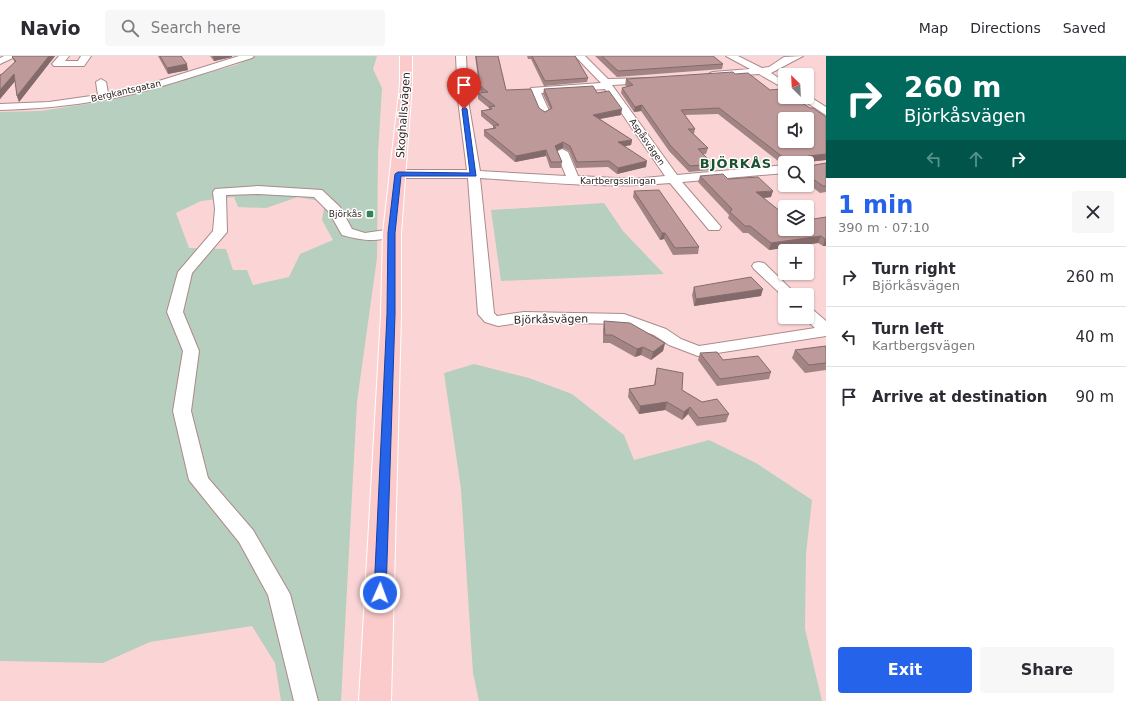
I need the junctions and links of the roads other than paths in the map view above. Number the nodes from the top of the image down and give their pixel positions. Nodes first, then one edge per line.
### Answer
1 (64, 56) edge
2 (86, 56) edge
3 (249, 56) edge
4 (406, 56) edge
5 (461, 56) edge
6 (580, 56) edge
7 (731, 56) edge
8 (798, 56) edge
9 (761, 71) junction
10 (700, 76) edge
11 (660, 79) edge
12 (101, 82) dead end
13 (778, 82) edge
14 (606, 84) junction
15 (103, 98) junction
16 (814, 104) edge
17 (0, 107) edge
18 (826, 112) edge
19 (546, 113) edge
20 (562, 152) edge
21 (778, 170) edge
22 (398, 174) junction
23 (474, 174) junction
24 (674, 180) junction
25 (573, 181) junction
26 (714, 227) dead end
27 (392, 233) junction
28 (759, 266) dead end
29 (783, 288) edge
30 (814, 319) edge
31 (826, 330) edge
32 (306, 701) edge
33 (375, 701) edge

1 - 2 street
3 - 15 street, Bergkantsgatan
4 - 22 main road, Skoghallsvägen
5 - 23 street, Björkåsvägen
6 - 14 street, Aspåsvägen
7 - 9 street
8 - 9 street
9 - 10 street
9 - 13 street
11 - 14 street
12 - 15 street
14 - 19 street
14 - 24 street, Aspåsvägen
15 - 17 street, Bergkantsgatan
16 - 18 street
20 - 25 street
21 - 24 street, Kartbergsslingan
22 - 23 street
22 - 27 main road, Skoghallsvägen
23 - 25 street, Kartbergsslingan
23 - 31 street, Björkåsvägen
24 - 25 street, Kartbergsslingan
24 - 26 street, Aspåsvägen
27 - 32 street
27 - 33 main road, Skoghallsvägen
28 - 29 street
30 - 31 street

